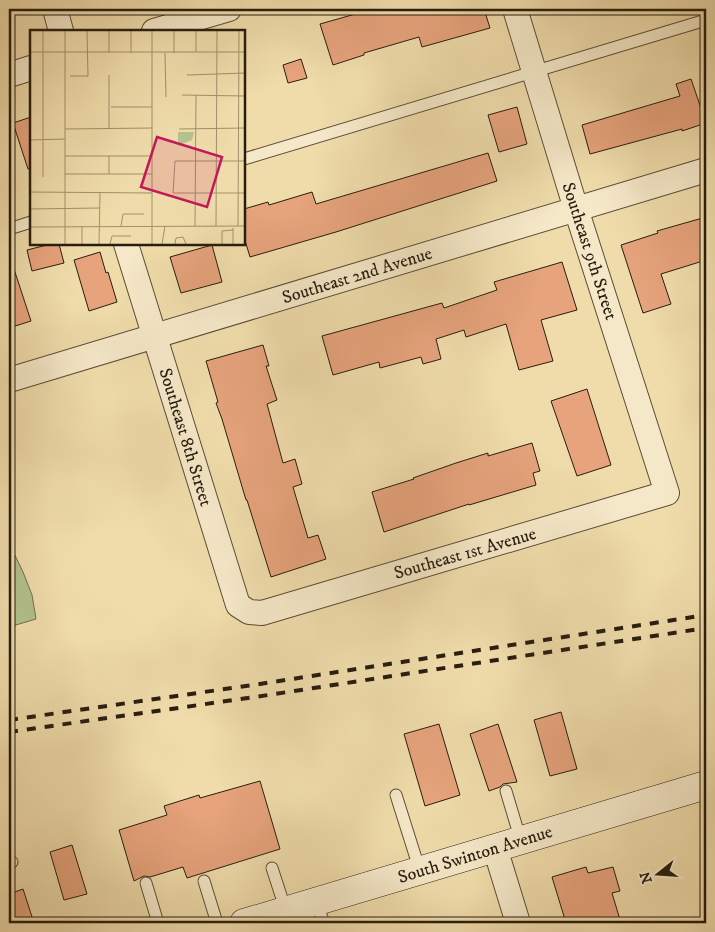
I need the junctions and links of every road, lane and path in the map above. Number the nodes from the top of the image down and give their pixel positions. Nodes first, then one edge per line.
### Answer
1 (55, 9) edge
2 (229, 9) edge
3 (515, 9) edge
4 (706, 20) edge
5 (61, 30) edge
6 (157, 30) edge
7 (30, 68) edge
8 (534, 72) junction
9 (9, 75) edge
10 (245, 158) edge
11 (706, 170) edge
12 (576, 209) junction
13 (30, 222) edge
14 (9, 229) edge
15 (126, 245) edge
16 (155, 336) junction
17 (9, 380) edge
18 (667, 493) joint
19 (262, 613) joint
20 (706, 785) edge
21 (506, 791) dead end
22 (396, 795) dead end
23 (521, 841) junction
24 (495, 848) junction
25 (272, 868) dead end
26 (420, 871) junction
27 (204, 881) dead end
28 (146, 883) dead end
29 (320, 912) edge
30 (268, 918) edge
31 (158, 923) edge
32 (217, 923) edge
33 (518, 923) edge

1 - 5 street
2 - 6 street
3 - 8 street, Southeast 9th Street
4 - 8 lane
7 - 9 street
8 - 10 lane
8 - 12 street, Southeast 9th Street
11 - 12 street, Southeast 2nd Avenue
12 - 16 street, Southeast 2nd Avenue
12 - 18 street, Southeast 9th Street
13 - 14 lane
15 - 16 street, Southeast 8th Street
16 - 17 street, Southeast 2nd Avenue
16 - 19 street, Southeast 8th Street
18 - 19 street, Southeast 1st Avenue
20 - 23 street, South Swinton Avenue
21 - 23 lane
22 - 26 lane
23 - 24 street, South Swinton Avenue
24 - 26 street, South Swinton Avenue
24 - 33 street
25 - 30 lane
26 - 29 street, South Swinton Avenue
27 - 32 lane
28 - 31 lane
29 - 30 street, South Swinton Avenue

